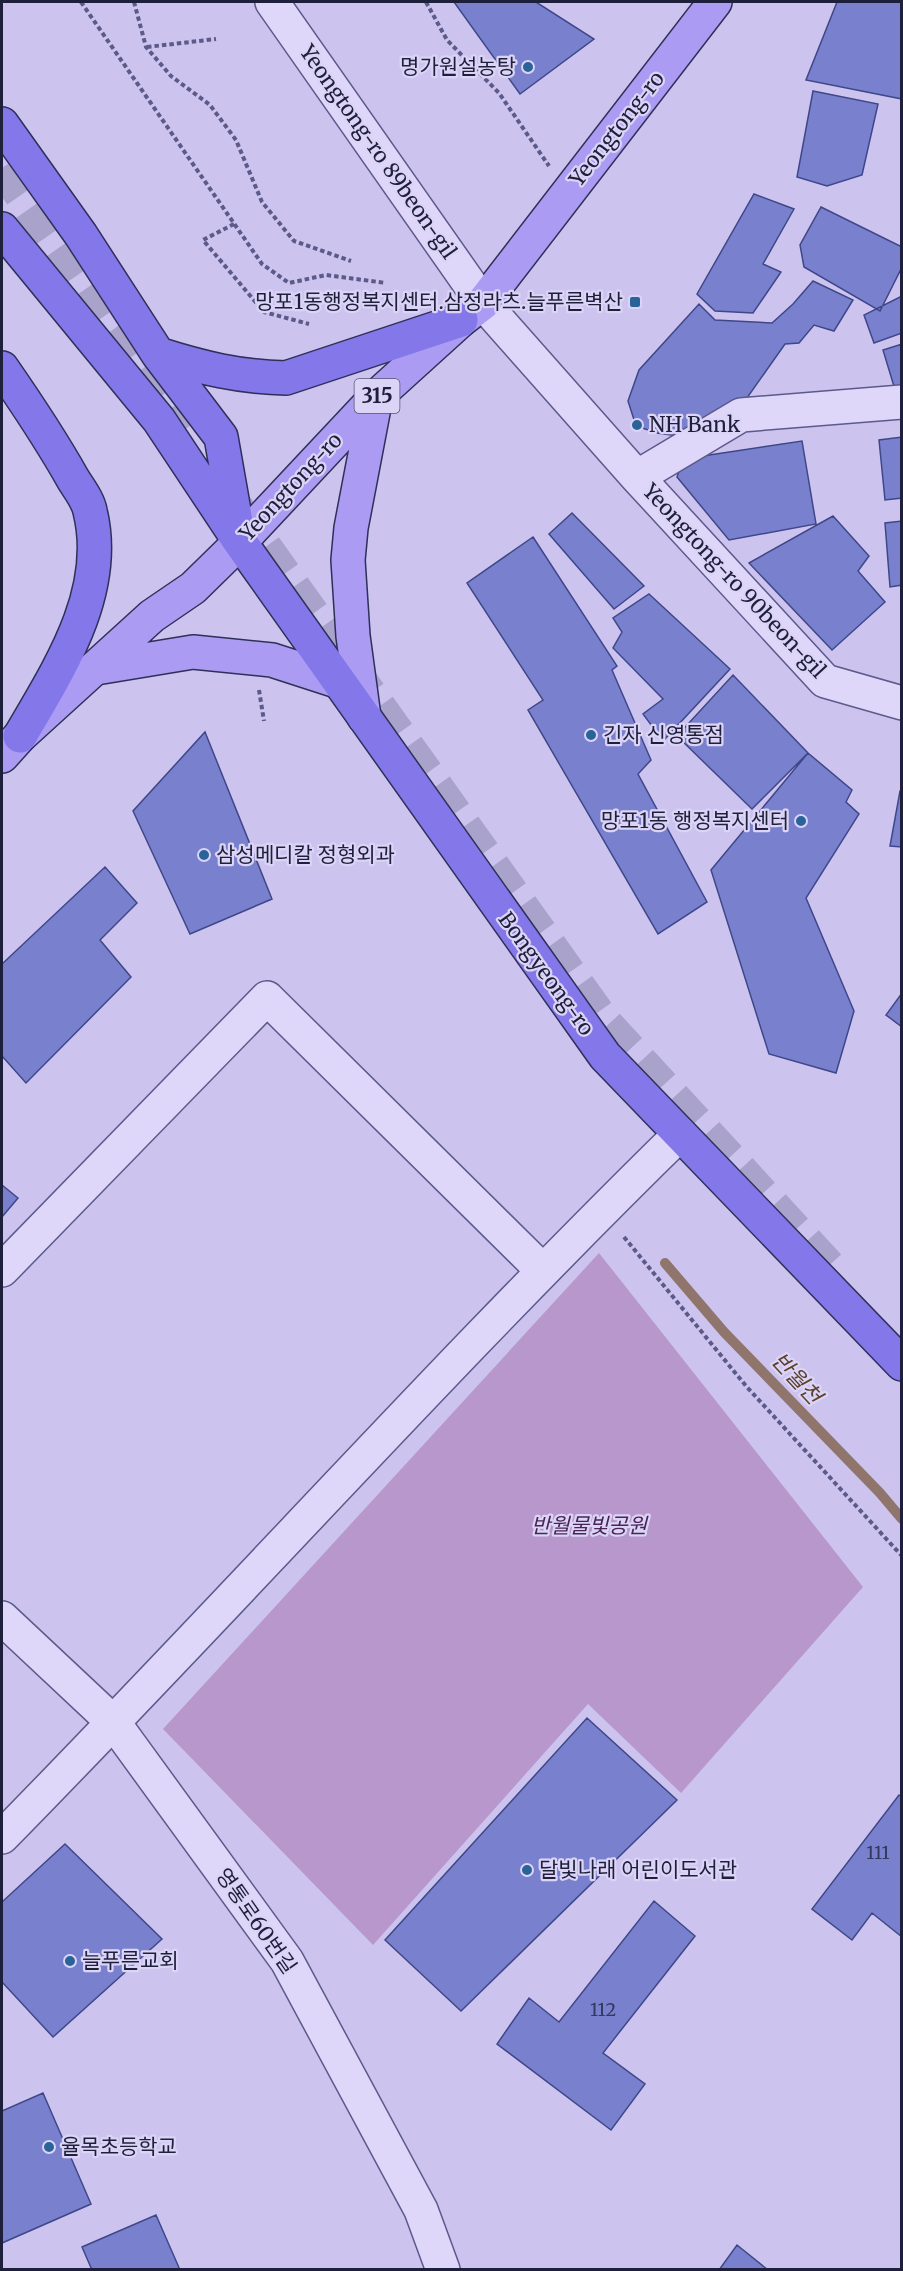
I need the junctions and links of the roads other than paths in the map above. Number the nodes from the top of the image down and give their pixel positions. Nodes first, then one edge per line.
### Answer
1 (272, 2) edge
2 (715, 2) edge
3 (2, 124) edge
4 (2, 229) edge
5 (472, 312) junction
6 (158, 354) junction
7 (2, 368) edge
8 (376, 397) junction
9 (902, 402) edge
10 (638, 477) junction
11 (240, 542) junction
12 (96, 668) junction
13 (340, 682) junction
14 (902, 703) edge
15 (364, 717) junction
16 (11, 746) edge
17 (680, 1134) junction
18 (2, 1270) edge
19 (542, 1270) junction
20 (902, 1364) edge
21 (2, 1618) edge
22 (114, 1723) junction
23 (2, 1837) edge
24 (444, 2270) edge

1 - 5 street, Yeongtong-ro 89beon-gil
2 - 5 main road, Yeongtong-ro / 315
3 - 6 highway
4 - 11 highway, Bongyeong-ro
5 - 6 highway
5 - 8 main road, Yeongtong-ro / 315
5 - 10 street, Yeongtong-ro 90beon-gil
6 - 11 highway
7 - 16 highway
8 - 11 main road, Yeongtong-ro / 315
8 - 15 main road
9 - 10 street, Yeongtong-ro 90beon-gil
10 - 14 street, Yeongtong-ro 90beon-gil
11 - 12 main road, Yeongtong-ro / 315
11 - 13 highway, Bongyeong-ro
12 - 13 main road
12 - 16 main road, Yeongtong-ro / 315
13 - 15 highway, Bongyeong-ro
15 - 17 highway, Bongyeong-ro
17 - 19 street
17 - 20 highway, Bongyeong-ro
18 - 19 street
19 - 22 street
21 - 22 street, 영통로60번길
22 - 23 street
22 - 24 street, 영통로60번길

